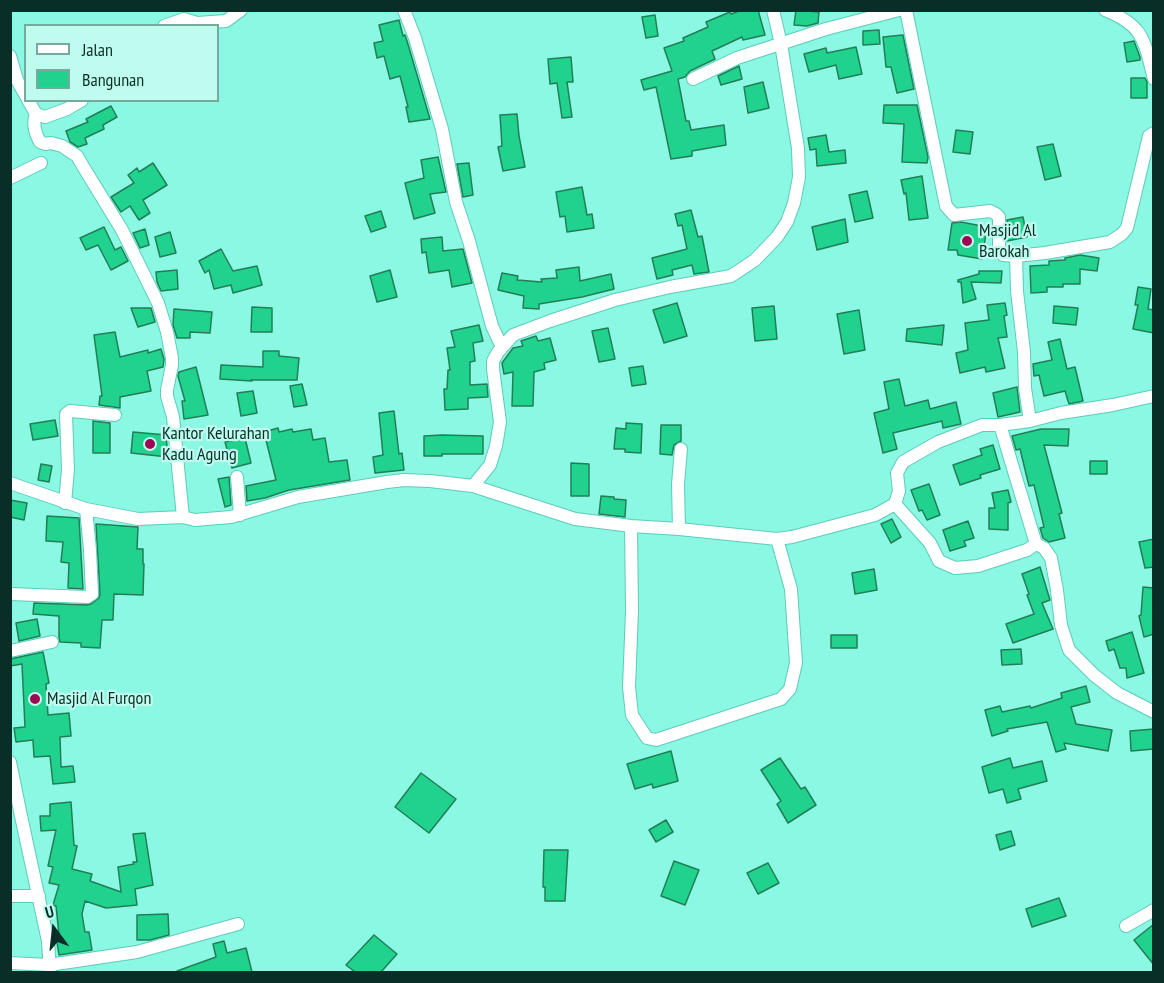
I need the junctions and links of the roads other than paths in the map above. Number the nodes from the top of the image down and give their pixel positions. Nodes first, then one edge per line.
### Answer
1 (241, 10) edge
2 (404, 10) edge
3 (773, 10) edge
4 (899, 10) edge
5 (906, 10) edge
6 (1105, 10) edge
7 (170, 24) edge
8 (781, 44) junction
9 (10, 56) edge
10 (693, 79) dead end
11 (1154, 79) edge
12 (24, 92) edge
13 (29, 102) edge
14 (78, 102) edge
15 (36, 114) junction
16 (1154, 133) edge
17 (41, 163) dead end
18 (10, 178) edge
19 (1016, 256) junction
20 (502, 347) junction
21 (1154, 396) edge
22 (115, 415) dead end
23 (1030, 420) junction
24 (999, 425) junction
25 (681, 449) dead end
26 (237, 477) dead end
27 (10, 483) edge
28 (473, 486) junction
29 (65, 502) junction
30 (896, 504) junction
31 (86, 509) junction
32 (240, 514) junction
33 (183, 517) junction
34 (632, 526) junction
35 (679, 529) junction
36 (777, 539) junction
37 (1036, 544) junction
38 (10, 594) edge
39 (52, 642) dead end
40 (10, 651) edge
41 (1154, 712) edge
42 (10, 762) edge
43 (15, 813) edge
44 (10, 896) edge
45 (39, 896) junction
46 (1154, 910) edge
47 (238, 924) dead end
48 (1126, 926) dead end
49 (10, 963) edge
50 (49, 969) edge

1 - 7 street
2 - 20 street
3 - 8 street
4 - 8 street
5 - 19 street
6 - 11 street
8 - 10 street
8 - 20 street
9 - 12 street
13 - 15 street
14 - 15 street
15 - 33 street
16 - 19 street
17 - 18 street
19 - 23 street
20 - 28 street
21 - 23 street
22 - 29 street
23 - 24 street
24 - 30 street
24 - 37 street
25 - 35 street
26 - 32 street
27 - 29 street
28 - 32 street
28 - 34 street
29 - 31 street
30 - 36 street
30 - 37 street
31 - 33 street
31 - 38 street
32 - 33 street
34 - 35 street
34 - 36 street
35 - 36 street
37 - 41 street
39 - 40 street
42 - 43 street
43 - 45 street
44 - 45 street
45 - 50 street
46 - 48 street
47 - 50 street
49 - 50 street

